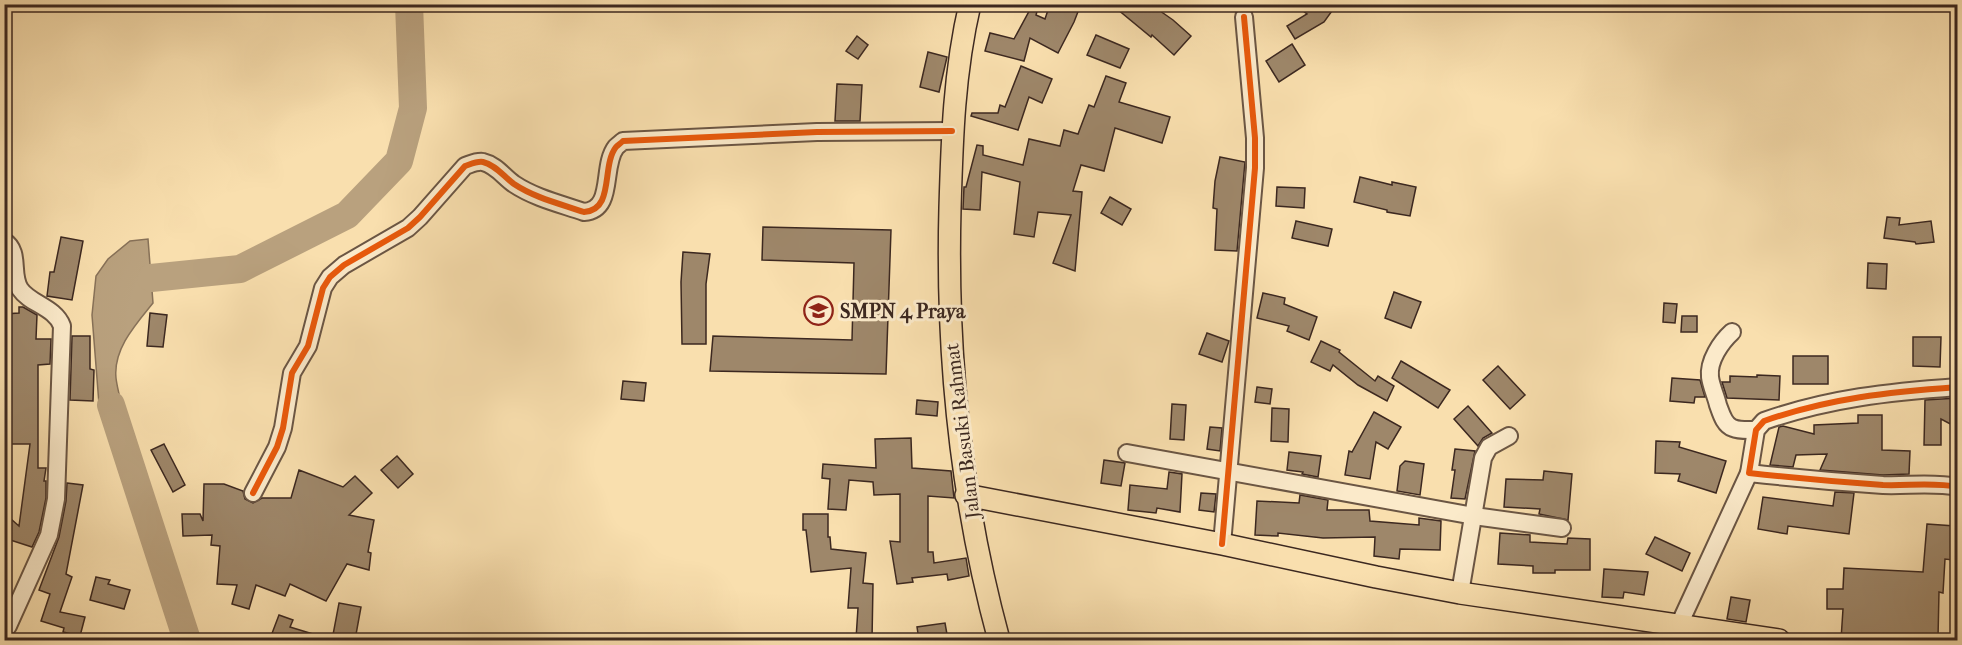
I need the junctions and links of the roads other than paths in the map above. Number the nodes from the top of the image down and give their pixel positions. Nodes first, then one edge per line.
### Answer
1 (970, 4) edge
2 (1244, 17) dead end
3 (952, 131) junction
4 (4, 241) edge
5 (1732, 332) dead end
6 (1958, 387) edge
7 (1756, 430) junction
8 (1509, 436) dead end
9 (1126, 453) dead end
10 (1228, 470) junction
11 (1749, 473) junction
12 (1958, 487) edge
13 (253, 493) dead end
14 (966, 495) junction
15 (1474, 516) junction
16 (1562, 528) dead end
17 (1222, 544) junction
18 (1460, 593) junction
19 (1679, 625) junction
20 (4, 630) edge
21 (999, 640) edge
22 (1779, 640) edge

1 - 3 main road, Jalan Basuki Rahmat
2 - 10 street
3 - 13 street
3 - 14 main road, Jalan Basuki Rahmat
4 - 20 street
5 - 7 street
6 - 7 street
7 - 11 street
8 - 15 street
9 - 10 street
10 - 15 street
10 - 17 street
11 - 12 street
11 - 19 street
14 - 17 main road
14 - 21 main road, Jalan Basuki Rahmat
15 - 16 street
15 - 18 street
17 - 18 main road
18 - 19 main road
19 - 22 main road

